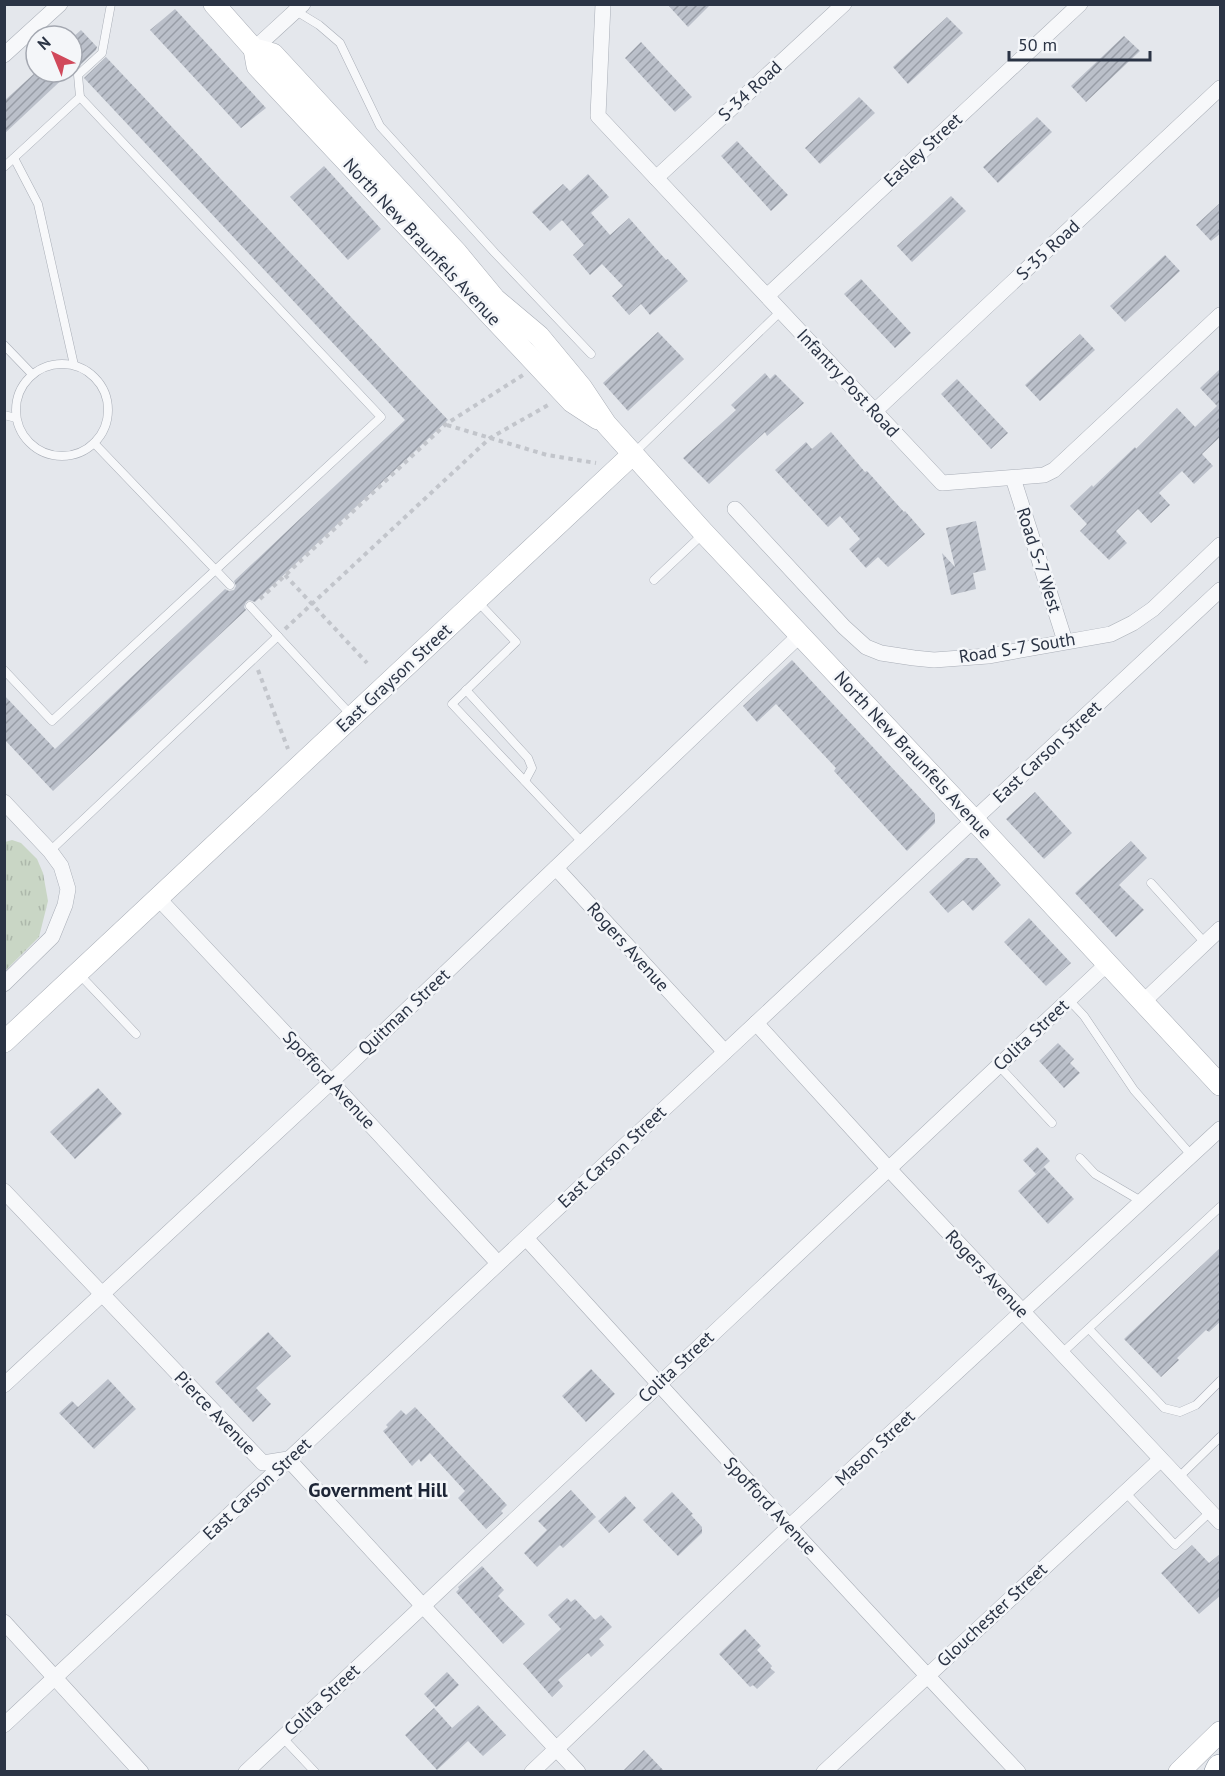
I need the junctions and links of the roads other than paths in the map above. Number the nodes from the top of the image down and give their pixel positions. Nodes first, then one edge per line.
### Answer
1 (60, 4) edge
2 (111, 4) edge
3 (214, 4) edge
4 (603, 4) edge
5 (844, 4) edge
6 (1080, 4) edge
7 (299, 8) edge
8 (254, 49) junction
9 (4, 55) edge
10 (1221, 88) edge
11 (80, 97) junction
12 (14, 158) junction
13 (4, 167) edge
14 (656, 178) junction
15 (767, 296) junction
16 (781, 311) junction
17 (1221, 315) edge
18 (4, 345) edge
19 (591, 354) dead end
20 (74, 365) junction
21 (32, 374) junction
22 (875, 411) junction
23 (4, 415) edge
24 (16, 418) junction
25 (94, 443) junction
26 (633, 454) junction
27 (1013, 478) junction
28 (735, 508) dead end
29 (704, 533) junction
30 (1221, 545) edge
31 (216, 570) junction
32 (654, 580) dead end
33 (230, 585) dead end
34 (1221, 590) edge
35 (477, 601) junction
36 (251, 607) road end
37 (800, 635) junction
38 (278, 636) junction
39 (1065, 641) junction
40 (4, 670) edge
41 (466, 690) junction
42 (352, 717) junction
43 (525, 781) junction
44 (4, 802) edge
45 (974, 820) junction
46 (583, 843) junction
47 (50, 851) junction
48 (556, 868) junction
49 (1151, 883) dead end
50 (158, 898) junction
51 (1221, 928) edge
52 (1205, 943) junction
53 (1108, 963) junction
54 (78, 973) junction
55 (4, 984) edge
56 (1069, 1000) junction
57 (1143, 1001) junction
58 (756, 1023) junction
59 (136, 1034) dead end
60 (4, 1042) edge
61 (725, 1052) junction
62 (998, 1065) junction
63 (331, 1082) junction
64 (1221, 1085) edge
65 (1052, 1123) dead end
66 (1221, 1129) edge
67 (1192, 1156) junction
68 (1080, 1158) dead end
69 (888, 1168) junction
70 (4, 1191) edge
71 (1141, 1201) junction
72 (1221, 1207) edge
73 (526, 1238) junction
74 (498, 1263) junction
75 (101, 1294) junction
76 (1022, 1312) junction
77 (1089, 1329) junction
78 (1062, 1353) junction
79 (1221, 1381) edge
80 (657, 1384) junction
81 (4, 1385) edge
82 (1221, 1437) edge
83 (288, 1459) junction
84 (1160, 1460) junction
85 (1178, 1478) junction
86 (1125, 1492) junction
87 (1216, 1517) edge
88 (789, 1527) junction
89 (423, 1606) junction
90 (4, 1622) edge
91 (926, 1676) junction
92 (56, 1678) junction
93 (4, 1725) edge
94 (1221, 1732) edge
95 (282, 1737) junction
96 (557, 1749) junction
97 (141, 1772) edge
98 (246, 1772) edge
99 (315, 1772) edge
100 (532, 1772) edge
101 (578, 1772) edge
102 (824, 1772) edge
103 (1018, 1772) edge
104 (1179, 1772) edge

1 - 9 street
2 - 11 lane
3 - 8 street, North New Braunfels Avenue
4 - 14 street, Infantry Post Road
5 - 14 street, S-34 Road
6 - 15 street, Easley Street
7 - 8 street
7 - 19 lane
8 - 26 street, North New Braunfels Avenue
10 - 22 street, S-35 Road
11 - 12 lane
11 - 31 lane
12 - 13 lane
12 - 20 lane
14 - 15 street, Infantry Post Road
15 - 16 street, Infantry Post Road
16 - 22 street, Infantry Post Road
16 - 26 lane, East Grayson Street
17 - 27 street, Infantry Post Road
18 - 21 lane
20 - 21 lane
20 - 25 lane
21 - 24 lane
22 - 27 street, Infantry Post Road
23 - 24 lane
24 - 25 lane
25 - 31 lane
26 - 29 street, North New Braunfels Avenue
26 - 35 street, East Grayson Street
27 - 39 street, Road S-7 West
28 - 39 street, Road S-7 South
29 - 32 lane
29 - 37 street, North New Braunfels Avenue
30 - 39 street, Road S-7 South
31 - 33 lane
31 - 40 lane
34 - 45 street, East Carson Street
35 - 41 lane
35 - 42 street, East Grayson Street
36 - 38 lane
37 - 45 street, North New Braunfels Avenue
37 - 46 street, Quitman Street
38 - 42 lane
38 - 47 lane
41 - 43 lane
41 - 43 lane
42 - 50 street, East Grayson Street
43 - 46 lane
44 - 47 street
45 - 53 street, North New Braunfels Avenue
45 - 58 street, East Carson Street
46 - 48 street, Quitman Street
47 - 55 street
48 - 61 street, Rogers Avenue
48 - 63 street, Quitman Street
49 - 52 lane
50 - 54 street, East Grayson Street
50 - 63 street, Spofford Avenue
51 - 52 street
52 - 57 street
53 - 56 street, Colita Street
53 - 57 street, North New Braunfels Avenue
54 - 59 lane
54 - 60 street, East Grayson Street
56 - 62 street, Colita Street
56 - 67 lane
57 - 64 street, North New Braunfels Avenue
58 - 61 street, East Carson Street
58 - 69 street, Rogers Avenue
61 - 73 street, East Carson Street
62 - 65 lane
62 - 69 street, Colita Street
63 - 74 street, Spofford Avenue
63 - 75 street, Quitman Street
66 - 67 street, Mason Street
67 - 71 street, Mason Street
68 - 71 lane
69 - 76 street, Rogers Avenue
69 - 80 street, Colita Street
70 - 75 street, Pierce Avenue
71 - 76 street, Mason Street
72 - 77 lane
73 - 74 street, East Carson Street
73 - 80 street, Spofford Avenue
74 - 83 street, East Carson Street
75 - 81 street, Quitman Street
75 - 83 street, Pierce Avenue
76 - 78 street, Rogers Avenue
76 - 88 street, Mason Street
77 - 78 lane
77 - 79 lane
78 - 84 street, Rogers Avenue
80 - 88 street, Spofford Avenue
80 - 89 street, Colita Street
82 - 85 lane
83 - 89 street
83 - 92 street, East Carson Street
84 - 85 street, Rogers Avenue
84 - 86 street, Glouchester Street
85 - 87 street, Rogers Avenue
86 - 87 lane
86 - 91 street, Glouchester Street
88 - 91 street, Spofford Avenue
88 - 96 street, Mason Street
89 - 95 street, Colita Street
89 - 96 street
90 - 92 street
91 - 102 street, Glouchester Street
91 - 103 street, Spofford Avenue
92 - 93 street, East Carson Street
92 - 97 street
94 - 104 street
95 - 98 street, Colita Street
95 - 99 lane
96 - 100 street, Mason Street
96 - 101 street

